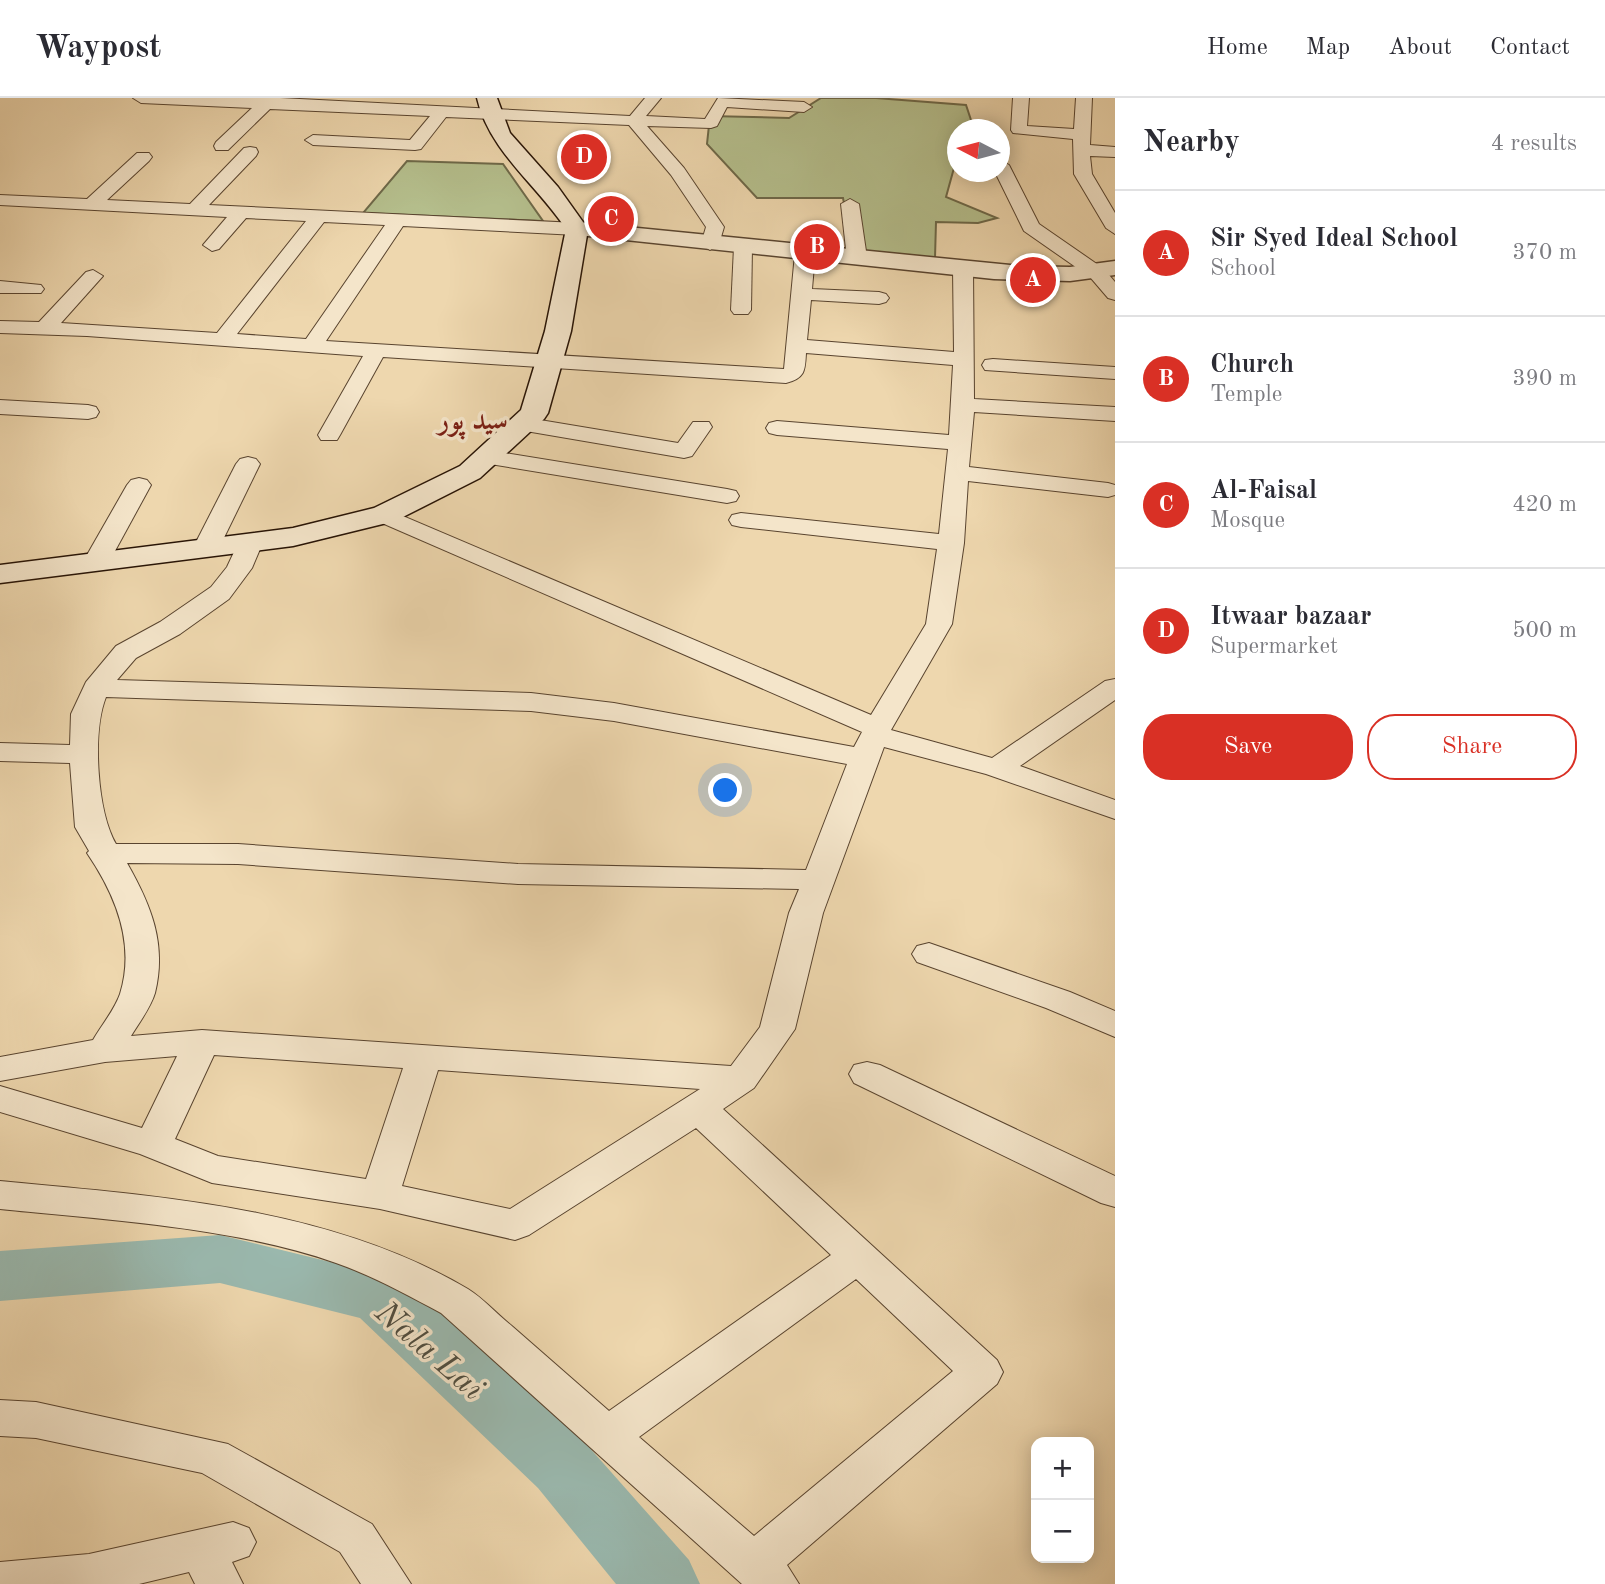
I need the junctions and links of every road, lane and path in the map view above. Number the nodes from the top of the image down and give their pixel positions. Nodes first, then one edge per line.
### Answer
1 (141, 98) edge
2 (653, 98) edge
3 (1021, 98) edge
4 (1084, 98) edge
5 (269, 101) edge
6 (338, 103) edge
7 (489, 107) edge
8 (804, 107) dead end
9 (441, 113) junction
10 (634, 121) junction
11 (313, 140) dead end
12 (1082, 143) junction
13 (222, 146) dead end
14 (250, 152) dead end
15 (1115, 152) edge
16 (143, 157) dead end
17 (1008, 182) edge
18 (0, 200) edge
19 (850, 204) dead end
20 (92, 205) junction
21 (194, 210) junction
22 (241, 212) junction
23 (319, 216) junction
24 (398, 220) junction
25 (1115, 228) edge
26 (577, 229) junction
27 (710, 244) junction
28 (212, 245) dead end
29 (743, 247) junction
30 (806, 254) junction
31 (857, 258) junction
32 (963, 268) junction
33 (1106, 271) edge
34 (93, 276) dead end
35 (0, 287) edge
36 (34, 289) dead end
37 (802, 294) junction
38 (1115, 294) edge
39 (879, 298) dead end
40 (741, 310) dead end
41 (0, 327) edge
42 (44, 329) junction
43 (222, 340) junction
44 (312, 346) junction
45 (797, 346) junction
46 (377, 351) junction
47 (979, 362) junction
48 (550, 363) junction
49 (1115, 373) edge
50 (963, 405) junction
51 (0, 407) edge
52 (88, 412) dead end
53 (1115, 414) edge
54 (522, 424) junction
55 (701, 427) dead end
56 (777, 428) dead end
57 (329, 435) dead end
58 (486, 457) junction
59 (959, 458) junction
60 (248, 464) dead end
61 (139, 485) dead end
62 (1108, 490) dead end
63 (727, 496) dead end
64 (384, 515) junction
65 (741, 520) dead end
66 (250, 542) junction
67 (951, 542) junction
68 (206, 548) junction
69 (96, 562) junction
70 (0, 574) edge
71 (1115, 687) edge
72 (96, 688) junction
73 (872, 740) junction
74 (0, 752) edge
75 (85, 754) junction
76 (997, 768) junction
77 (1115, 810) edge
78 (103, 853) junction
79 (818, 880) junction
80 (929, 954) dead end
81 (1115, 1025) edge
82 (202, 1042) junction
83 (105, 1050) junction
84 (424, 1058) junction
85 (0, 1069) edge
86 (867, 1074) dead end
87 (741, 1079) junction
88 (0, 1100) edge
89 (698, 1108) junction
90 (153, 1145) junction
91 (1115, 1193) edge
92 (0, 1195) edge
93 (380, 1195) junction
94 (858, 1257) junction
95 (0, 1418) edge
96 (607, 1436) junction
97 (218, 1558) edge
98 (764, 1574) edge
99 (0, 1583) edge
100 (387, 1584) edge

1 - 5 street
2 - 10 street
3 - 12 street
4 - 12 street
5 - 6 street
5 - 13 street
6 - 9 street
7 - 9 street
7 - 10 street
7 - 26 main road
8 - 10 street
9 - 11 street
10 - 27 street
12 - 15 street
12 - 25 street
14 - 21 street
16 - 20 street
17 - 33 street
18 - 20 street
19 - 31 street
20 - 21 street
21 - 22 street
22 - 23 street
22 - 28 street
23 - 24 street
23 - 43 street
24 - 26 street
24 - 44 street
26 - 27 main road
26 - 48 main road
27 - 29 main road
29 - 30 main road
29 - 40 street
30 - 31 main road
30 - 37 street
31 - 32 main road
32 - 33 main road
32 - 47 street
33 - 38 street
34 - 42 street
35 - 36 street
37 - 39 street
37 - 45 street
41 - 42 street
42 - 43 street
43 - 44 street
44 - 46 street
45 - 47 street
45 - 48 street
46 - 48 street
46 - 57 street
47 - 49 street
47 - 50 street
48 - 54 main road
50 - 53 street
50 - 59 street
51 - 52 street
54 - 55 street
54 - 58 main road
56 - 59 street
58 - 63 street
58 - 64 main road
59 - 62 street
59 - 67 street
60 - 68 street
61 - 69 street
64 - 66 main road
64 - 73 street
65 - 67 street
66 - 68 main road
66 - 72 street
67 - 73 street
68 - 69 main road
69 - 70 main road
71 - 76 street
72 - 73 street
72 - 75 street
73 - 76 street
73 - 79 street
74 - 75 street
75 - 78 street
76 - 77 street
78 - 79 street
78 - 83 street
79 - 87 street
80 - 81 street
82 - 83 street
82 - 84 street
82 - 90 street
83 - 85 street
84 - 87 street
84 - 93 street
86 - 91 street
87 - 89 street
88 - 90 street
89 - 93 street
89 - 94 street
90 - 93 street
92 - 96 street
94 - 96 street
94 - 98 street
95 - 100 street
96 - 98 street
97 - 99 street

